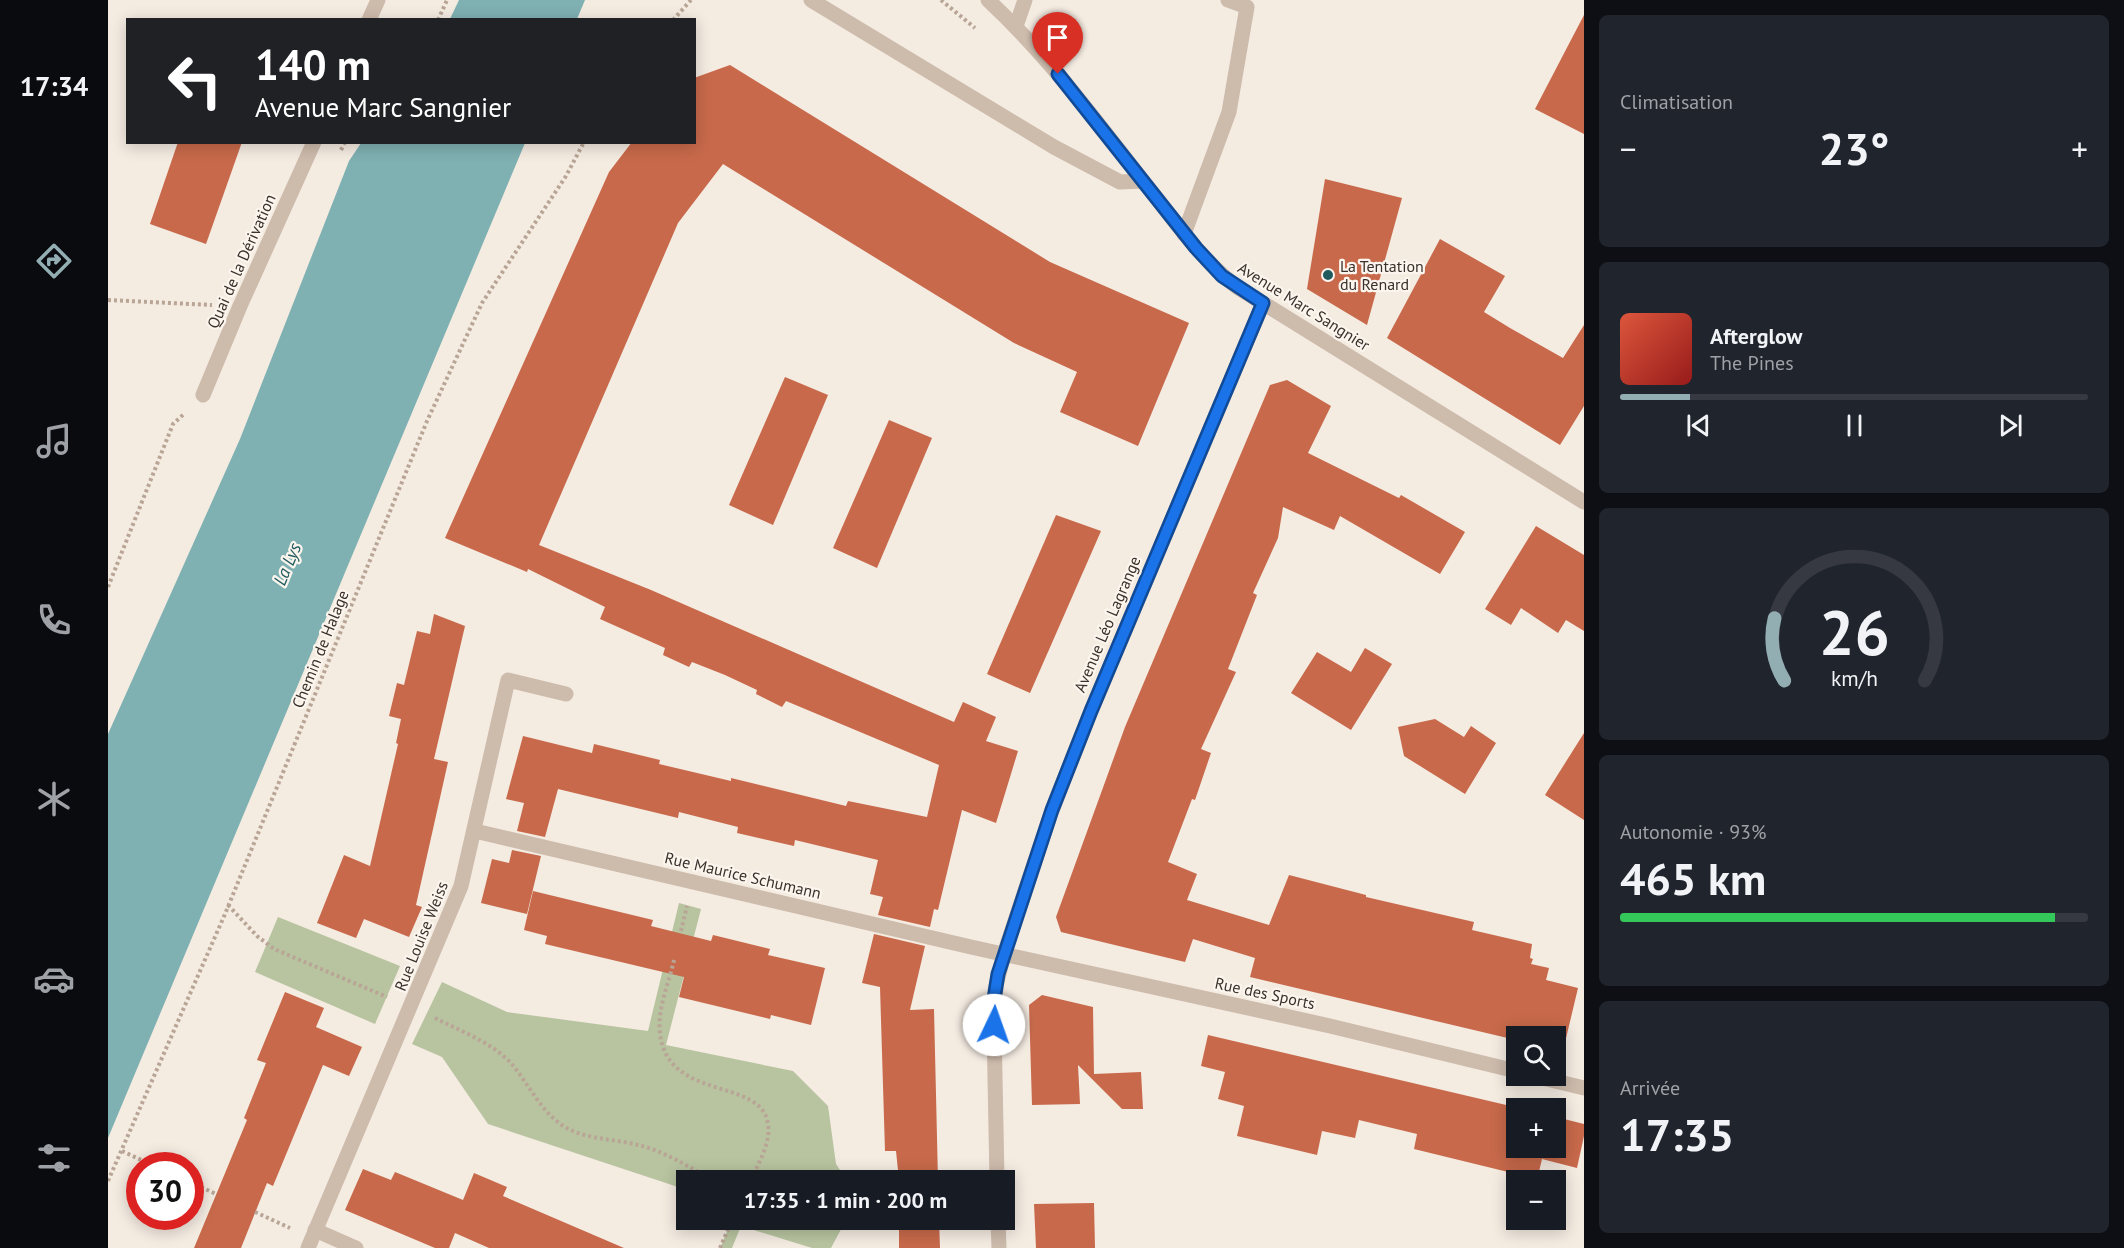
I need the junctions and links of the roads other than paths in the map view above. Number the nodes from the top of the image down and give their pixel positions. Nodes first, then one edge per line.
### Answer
1 (378, 0) edge
2 (811, 0) edge
3 (988, 0) edge
4 (1025, 0) edge
5 (1228, 0) edge
6 (370, 18) edge
7 (1016, 26) junction
8 (313, 144) edge
9 (1143, 181) junction
10 (1184, 234) junction
11 (1263, 303) junction
12 (203, 395) road end
13 (1584, 501) edge
14 (566, 694) dead end
15 (474, 831) junction
16 (1004, 954) junction
17 (1506, 1069) edge
18 (1566, 1084) edge
19 (1584, 1088) edge
20 (997, 1170) edge
21 (998, 1230) edge
22 (312, 1239) edge
23 (356, 1248) edge
24 (999, 1248) edge

1 - 6 street
2 - 9 street
3 - 7 street, Avenue Marc Sangnier
4 - 7 street
5 - 10 street
7 - 9 street, Avenue Marc Sangnier
8 - 12 street, Quai de la Dérivation
9 - 10 street, Avenue Marc Sangnier
10 - 11 street, Avenue Marc Sangnier
11 - 13 street, Avenue Marc Sangnier
11 - 16 street, Avenue Léo Lagrange
14 - 15 street, Rue Louise Weiss
15 - 16 street, Rue Maurice Schumann
15 - 22 street, Rue Louise Weiss
16 - 17 street, Rue des Sports
16 - 20 street, Avenue Léo Lagrange
18 - 19 street
21 - 24 street
22 - 23 street

